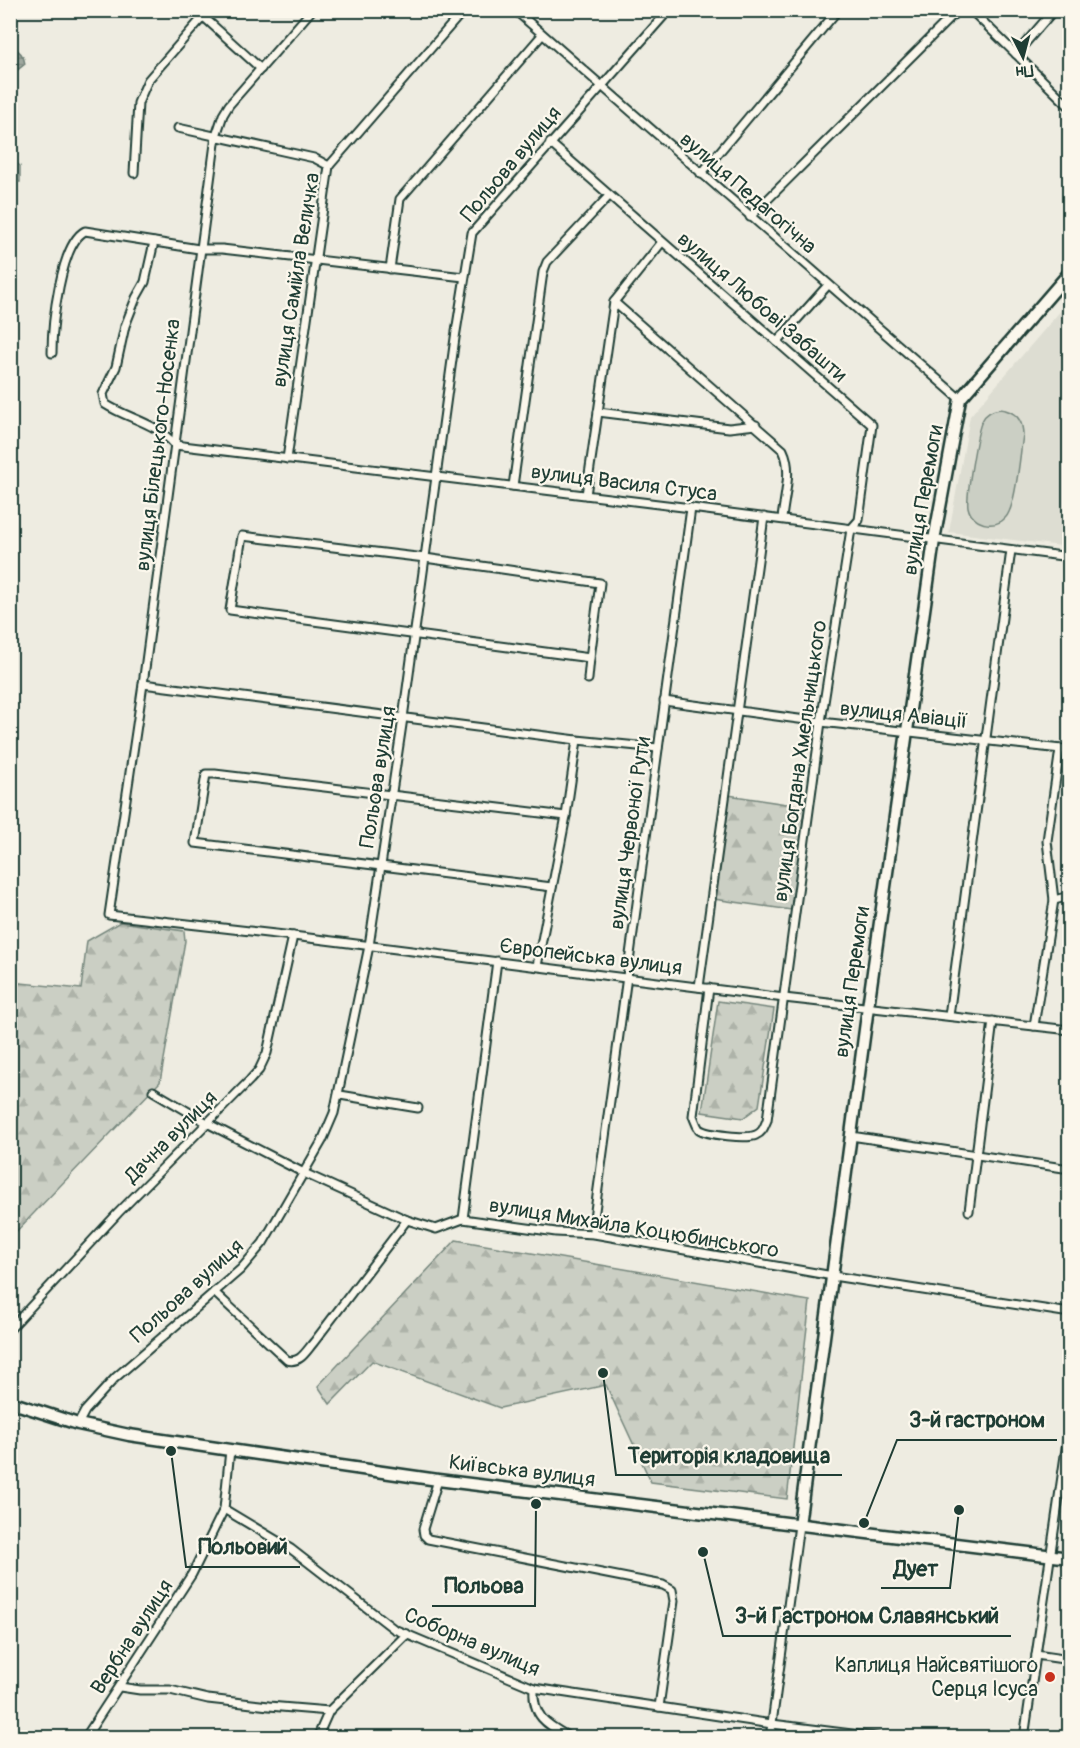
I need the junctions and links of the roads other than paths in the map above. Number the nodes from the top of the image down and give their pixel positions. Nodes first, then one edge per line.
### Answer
1 (196, 10) edge
2 (209, 10) edge
3 (312, 10) edge
4 (464, 10) edge
5 (515, 10) edge
6 (669, 10) edge
7 (838, 10) edge
8 (958, 10) edge
9 (971, 10) edge
10 (1054, 10) edge
11 (204, 17) junction
12 (542, 35) junction
13 (1016, 54) junction
14 (261, 69) junction
15 (600, 86) junction
16 (1070, 107) edge
17 (178, 128) dead end
18 (216, 136) junction
19 (550, 144) junction
20 (329, 166) junction
21 (134, 173) dead end
22 (701, 174) junction
23 (609, 196) junction
24 (750, 217) junction
25 (153, 242) junction
26 (662, 242) junction
27 (199, 249) junction
28 (314, 261) junction
29 (390, 269) junction
30 (1070, 272) edge
31 (464, 277) junction
32 (828, 285) junction
33 (614, 302) junction
34 (777, 342) junction
35 (52, 353) dead end
36 (960, 399) junction
37 (598, 411) junction
38 (756, 425) junction
39 (175, 445) junction
40 (287, 459) junction
41 (437, 477) junction
42 (513, 486) junction
43 (586, 495) junction
44 (691, 508) junction
45 (764, 517) junction
46 (782, 519) junction
47 (851, 529) junction
48 (934, 540) junction
49 (1011, 550) junction
50 (1070, 557) edge
51 (425, 558) junction
52 (414, 636) junction
53 (590, 658) junction
54 (588, 679) dead end
55 (143, 684) junction
56 (664, 701) junction
57 (737, 711) junction
58 (403, 718) junction
59 (821, 722) junction
60 (908, 732) junction
61 (577, 740) junction
62 (986, 741) junction
63 (658, 748) junction
64 (1060, 749) junction
65 (1070, 750) edge
66 (392, 795) junction
67 (566, 816) junction
68 (381, 866) junction
69 (552, 887) junction
70 (1070, 896) edge
71 (1054, 900) junction
72 (109, 915) joint
73 (293, 936) junction
74 (369, 946) junction
75 (497, 961) junction
76 (537, 966) junction
77 (628, 979) junction
78 (699, 987) junction
79 (709, 988) junction
80 (784, 998) junction
81 (868, 1007) junction
82 (949, 1016) junction
83 (993, 1021) junction
84 (1034, 1026) junction
85 (1070, 1030) edge
86 (153, 1091) dead end
87 (340, 1095) junction
88 (418, 1108) dead end
89 (209, 1124) junction
90 (851, 1136) junction
91 (976, 1155) junction
92 (1070, 1169) edge
93 (304, 1173) junction
94 (969, 1211) dead end
95 (463, 1219) junction
96 (407, 1220) junction
97 (594, 1234) junction
98 (833, 1276) junction
99 (214, 1292) junction
100 (1070, 1313) edge
101 (10, 1329) edge
102 (10, 1402) edge
103 (1070, 1421) edge
104 (78, 1424) junction
105 (230, 1450) junction
106 (438, 1480) junction
107 (224, 1509) junction
108 (799, 1525) junction
109 (1051, 1556) junction
110 (1070, 1558) edge
111 (407, 1634) junction
112 (1036, 1654) junction
113 (1070, 1660) edge
114 (120, 1687) junction
115 (534, 1688) junction
116 (659, 1707) junction
117 (329, 1711) junction
118 (772, 1724) junction
119 (85, 1737) edge
120 (317, 1737) edge
121 (571, 1737) edge
122 (770, 1737) edge
123 (884, 1737) edge
124 (1024, 1737) edge

1 - 11 street
2 - 11 street
3 - 14 street, вулиця Білецького-Носенка
4 - 20 street, вулиця Самійла Величка
5 - 12 street, вулиця Педагогічна
6 - 15 street, Польова вулиця
7 - 22 street
8 - 24 street
9 - 13 street
10 - 13 street
11 - 14 street
11 - 21 street
12 - 15 street, вулиця Педагогічна
12 - 29 street
13 - 16 street
14 - 18 street, вулиця Білецького-Носенка
15 - 19 street, Польова вулиця
15 - 22 street, вулиця Педагогічна
17 - 18 street
18 - 20 street
18 - 27 street, вулиця Білецького-Носенка
19 - 23 street, вулиця Любові Забашти
19 - 31 street, Польова вулиця
20 - 28 street, вулиця Самійла Величка
22 - 24 street, вулиця Педагогічна
23 - 26 street, вулиця Любові Забашти
23 - 42 street
24 - 32 street, вулиця Педагогічна
25 - 27 street
25 - 35 street
25 - 39 street
26 - 33 street
26 - 34 street, вулиця Любові Забашти
27 - 28 street
27 - 39 street, вулиця Білецького-Носенка
28 - 29 street
28 - 40 street, вулиця Самійла Величка
29 - 31 street
30 - 36 street, вулиця Перемоги
31 - 41 street, Польова вулиця
32 - 34 street
32 - 36 street, вулиця Педагогічна
33 - 37 street
33 - 38 street
34 - 47 street, вулиця Любові Забашти
36 - 48 street, вулиця Перемоги
37 - 38 street
37 - 43 street
38 - 46 street
39 - 40 street, вулиця Василя Стуса
39 - 55 street, вулиця Білецького-Носенка
40 - 41 street, вулиця Василя Стуса
41 - 42 street, вулиця Василя Стуса
41 - 51 street, Польова вулиця
42 - 43 street, вулиця Василя Стуса
43 - 44 street, вулиця Василя Стуса
44 - 45 street, вулиця Василя Стуса
44 - 56 street, вулиця Червоної Рути
45 - 46 street, вулиця Василя Стуса
45 - 57 street
46 - 47 street, вулиця Василя Стуса
47 - 48 street, вулиця Василя Стуса
47 - 59 street, вулиця Богдана Хмельницького
48 - 49 street, вулиця Василя Стуса
48 - 60 street, вулиця Перемоги
49 - 50 street, вулиця Василя Стуса
49 - 62 street
51 - 52 street, Польова вулиця
51 - 52 street
51 - 53 street
52 - 53 street
52 - 58 street, Польова вулиця
53 - 54 street
55 - 58 street
55 - 72 street, вулиця Білецького-Носенка
56 - 57 street, вулиця Авіації
56 - 63 street, вулиця Червоної Рути
57 - 59 street, вулиця Авіації
57 - 78 street
58 - 61 street
58 - 66 street, Польова вулиця
59 - 60 street, вулиця Авіації
59 - 80 street, вулиця Богдана Хмельницького
60 - 62 street, вулиця Авіації
60 - 81 street, вулиця Перемоги
61 - 63 street
61 - 67 street
62 - 64 street, вулиця Авіації
62 - 82 street
63 - 77 street, вулиця Червоної Рути
64 - 65 street, вулиця Авіації
64 - 71 street
66 - 67 street
66 - 68 street, Польова вулиця
66 - 68 street
67 - 69 street
68 - 69 street
68 - 74 street, Польова вулиця
69 - 76 street
70 - 71 street
71 - 84 street
72 - 73 street, Європейська вулиця
73 - 74 street, Європейська вулиця
73 - 89 street, Дачна вулиця
74 - 75 street, Європейська вулиця
74 - 87 street, Польова вулиця
75 - 76 street, Європейська вулиця
75 - 95 street
76 - 77 street, Європейська вулиця
77 - 78 street, Європейська вулиця
77 - 97 street, вулиця Червоної Рути
78 - 79 street, Європейська вулиця
79 - 80 street, Європейська вулиця
79 - 80 street, вулиця Богдана Хмельницького
80 - 81 street, Європейська вулиця
81 - 82 street, Європейська вулиця
81 - 90 street, вулиця Перемоги
82 - 83 street, Європейська вулиця
83 - 84 street, Європейська вулиця
83 - 91 street
84 - 85 street, Європейська вулиця
86 - 89 street, вулиця Михайла Коцюбинського
87 - 88 street
87 - 93 street, Польова вулиця
89 - 93 street, вулиця Михайла Коцюбинського
89 - 101 street, Дачна вулиця
90 - 91 street
90 - 98 street, вулиця Перемоги
91 - 92 street
91 - 94 street
93 - 96 street, вулиця Михайла Коцюбинського
93 - 99 street, Польова вулиця
95 - 96 street, вулиця Михайла Коцюбинського
95 - 97 street, вулиця Михайла Коцюбинського
96 - 99 street
97 - 98 street, вулиця Михайла Коцюбинського
98 - 100 street, вулиця Михайла Коцюбинського
98 - 108 street, вулиця Перемоги
99 - 104 street, Польова вулиця
102 - 104 street, Київська вулиця
103 - 109 street
104 - 105 street, Київська вулиця
105 - 106 street, Київська вулиця
105 - 107 street, Вербна вулиця
106 - 108 street, Київська вулиця
106 - 116 street
107 - 111 street, Соборна вулиця
107 - 114 street, Вербна вулиця
108 - 109 street, Київська вулиця
108 - 118 street, вулиця Перемоги
109 - 110 street, Київська вулиця
109 - 112 street
111 - 115 street, Соборна вулиця
111 - 117 street
112 - 113 street
112 - 124 street
114 - 117 street
114 - 119 street, Вербна вулиця
115 - 116 street, Соборна вулиця
115 - 121 street
116 - 118 street, Соборна вулиця
117 - 120 street
118 - 122 street, вулиця Перемоги
118 - 123 street, Соборна вулиця

